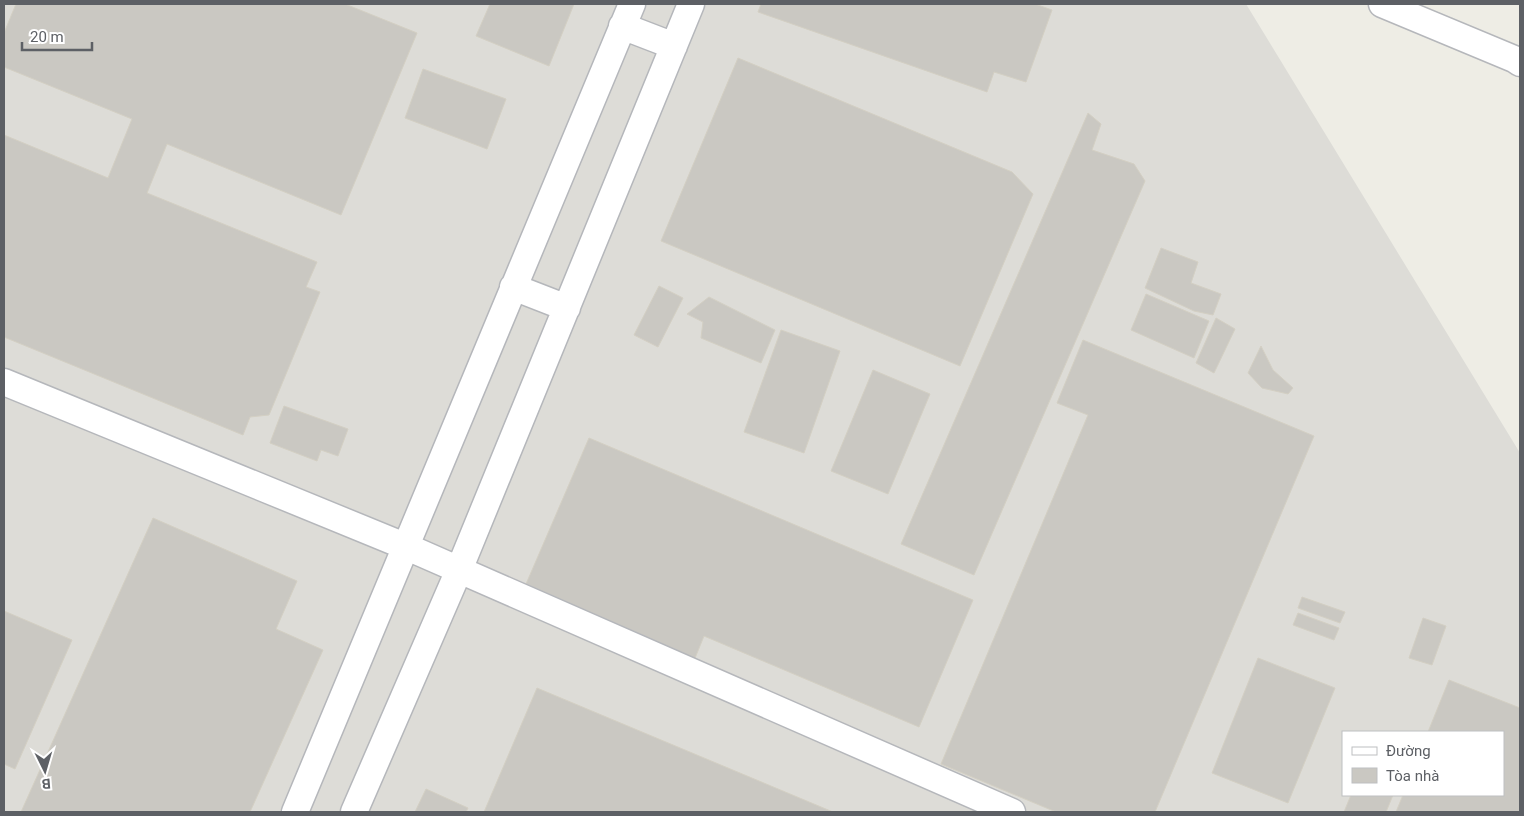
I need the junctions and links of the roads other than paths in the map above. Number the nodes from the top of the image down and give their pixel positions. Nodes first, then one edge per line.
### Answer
1 (692, 4) edge
2 (1382, 4) edge
3 (627, 15) edge
4 (674, 46) junction
5 (1520, 64) edge
6 (513, 287) junction
7 (567, 308) junction
8 (4, 382) edge
9 (407, 547) junction
10 (459, 570) junction
11 (295, 812) edge
12 (354, 812) edge
13 (1012, 812) edge

1 - 4 street
2 - 5 street
3 - 4 street
3 - 6 street
4 - 7 street
6 - 7 street
6 - 9 street
7 - 10 street
8 - 9 street
9 - 10 street
9 - 11 street
10 - 12 street
10 - 13 street

